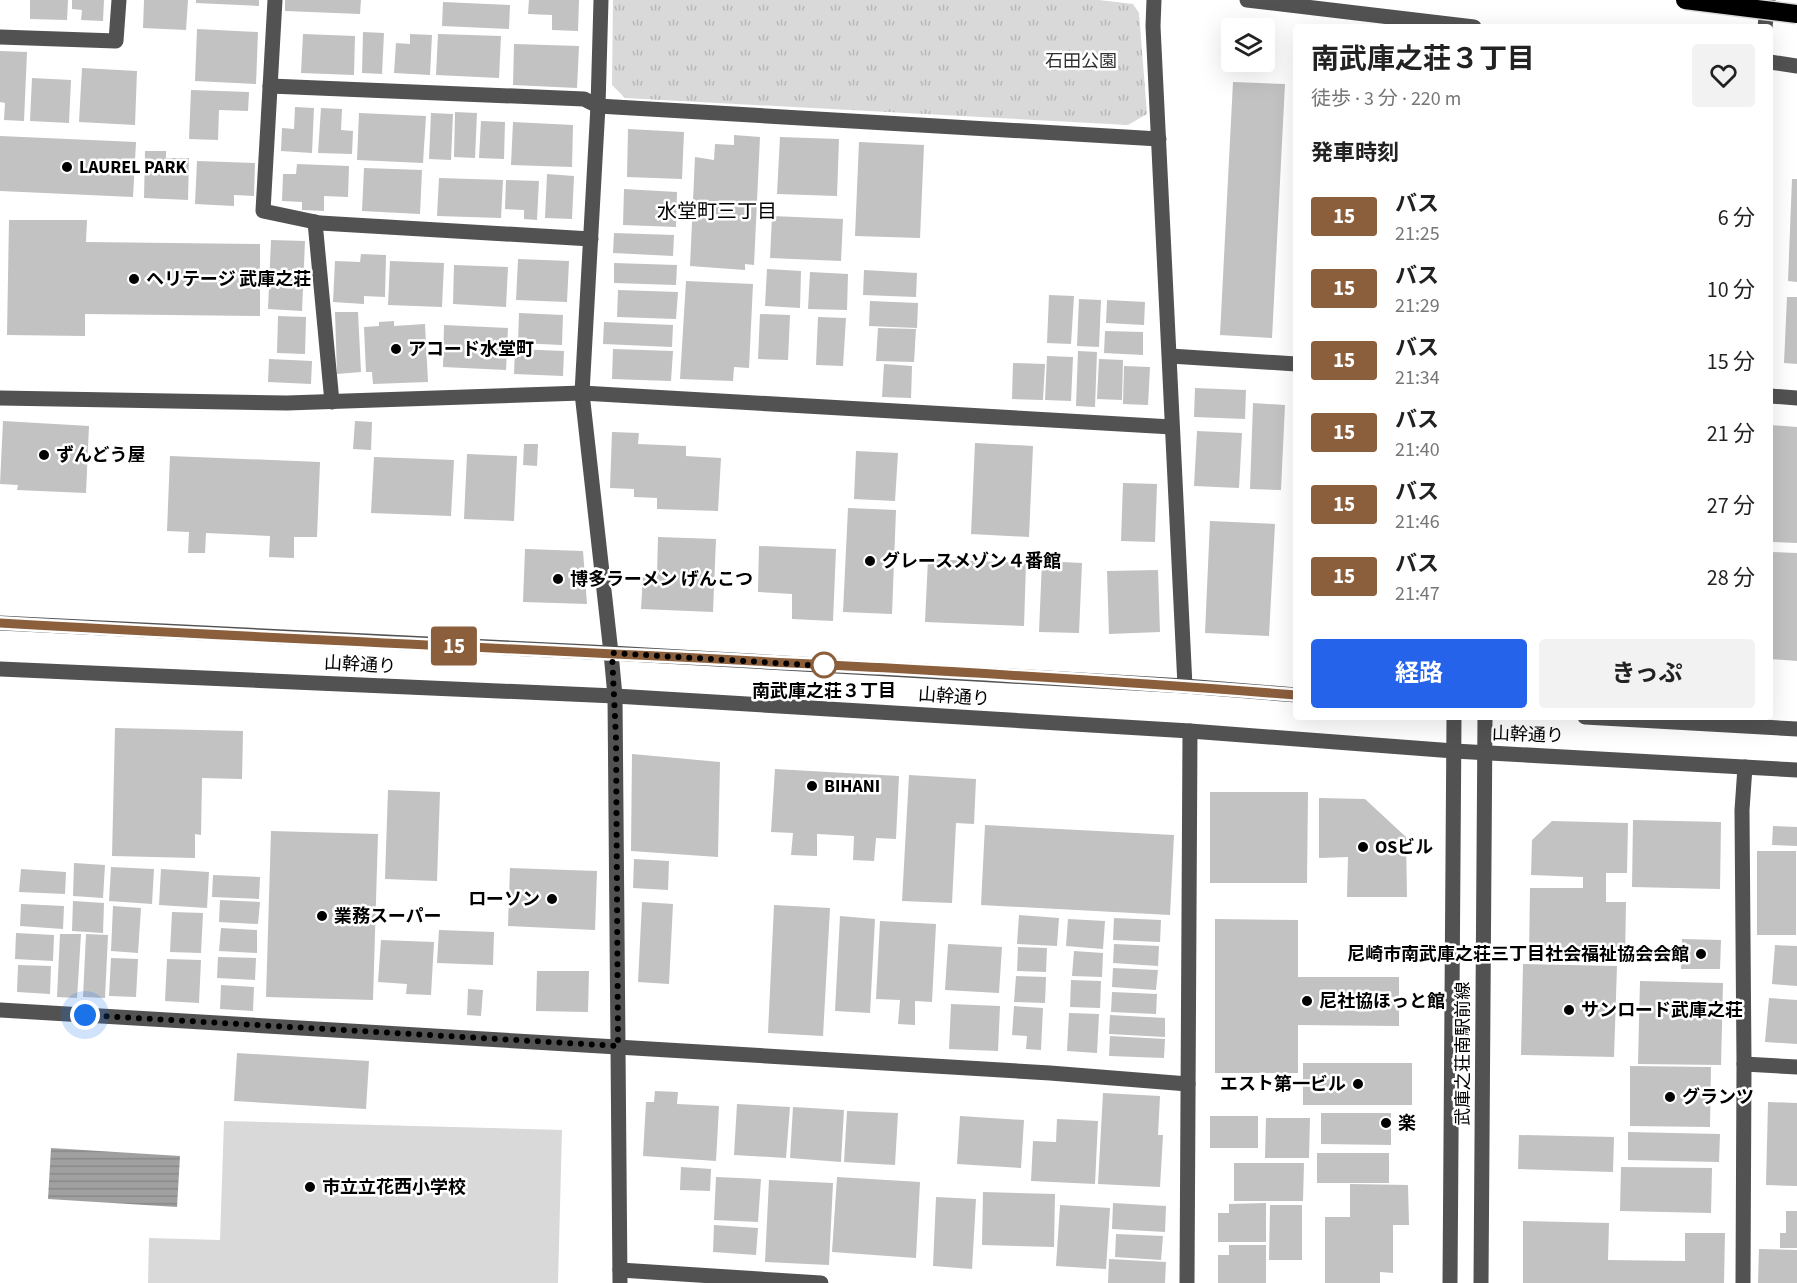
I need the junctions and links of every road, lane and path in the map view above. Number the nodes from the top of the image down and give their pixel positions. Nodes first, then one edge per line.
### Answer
1 (119, 0) edge
2 (275, 0) edge
3 (601, 0) edge
4 (1154, 0) edge
5 (1247, 0) edge
6 (1685, 0) edge
7 (1768, 0) edge
8 (1797, 14) edge
9 (1449, 24) edge
10 (1765, 24) edge
11 (0, 37) edge
12 (1773, 62) edge
13 (1797, 66) edge
14 (270, 86) junction
15 (598, 106) junction
16 (1159, 139) junction
17 (315, 222) junction
18 (591, 238) junction
19 (1170, 356) junction
20 (1293, 364) edge
21 (582, 393) junction
22 (1773, 396) edge
23 (0, 398) edge
24 (1797, 398) edge
25 (332, 402) junction
26 (1172, 427) junction
27 (0, 623) edge
28 (612, 653) junction
29 (0, 669) edge
30 (1185, 686) junction
31 (1293, 695) edge
32 (615, 696) junction
33 (1454, 720) edge
34 (1485, 720) edge
35 (1704, 720) edge
36 (1743, 721) edge
37 (1797, 729) edge
38 (1190, 731) junction
39 (1454, 751) junction
40 (1484, 753) junction
41 (1745, 767) junction
42 (1797, 770) edge
43 (0, 1010) edge
44 (618, 1046) junction
45 (1744, 1064) junction
46 (1797, 1067) edge
47 (1188, 1084) junction
48 (620, 1277) edge
49 (821, 1283) edge
50 (1187, 1283) edge
51 (1450, 1283) edge
52 (1481, 1283) edge
53 (1743, 1283) edge

1 - 11 street
2 - 14 street
3 - 15 street
4 - 16 street
5 - 9 street
6 - 8 highway, bridge
7 - 10 street
12 - 13 street
14 - 15 street
14 - 17 street
15 - 16 street
15 - 18 street
16 - 19 street
17 - 18 street
17 - 25 street
18 - 21 street
19 - 20 street
19 - 26 street
21 - 25 street
21 - 26 street
21 - 28 street
22 - 24 street
23 - 25 street
26 - 30 street
27 - 28 street, 山幹通り
28 - 30 street, 山幹通り
28 - 32 street
29 - 32 street, 山幹通り
30 - 31 street, 山幹通り
32 - 38 street, 山幹通り
32 - 44 street
33 - 39 street, 武庫之荘南駅前線
34 - 40 street, 武庫之荘南駅前線
35 - 36 street, 山幹通り
36 - 37 street, 山幹通り
38 - 39 street, 山幹通り
38 - 47 street
39 - 40 street, 山幹通り
39 - 51 street, 武庫之荘南駅前線
40 - 41 street, 山幹通り
40 - 52 street, 武庫之荘南駅前線
41 - 42 street, 山幹通り
41 - 45 street
43 - 44 street
44 - 47 street
44 - 48 street
45 - 46 street
45 - 53 street
47 - 50 street
48 - 49 street

